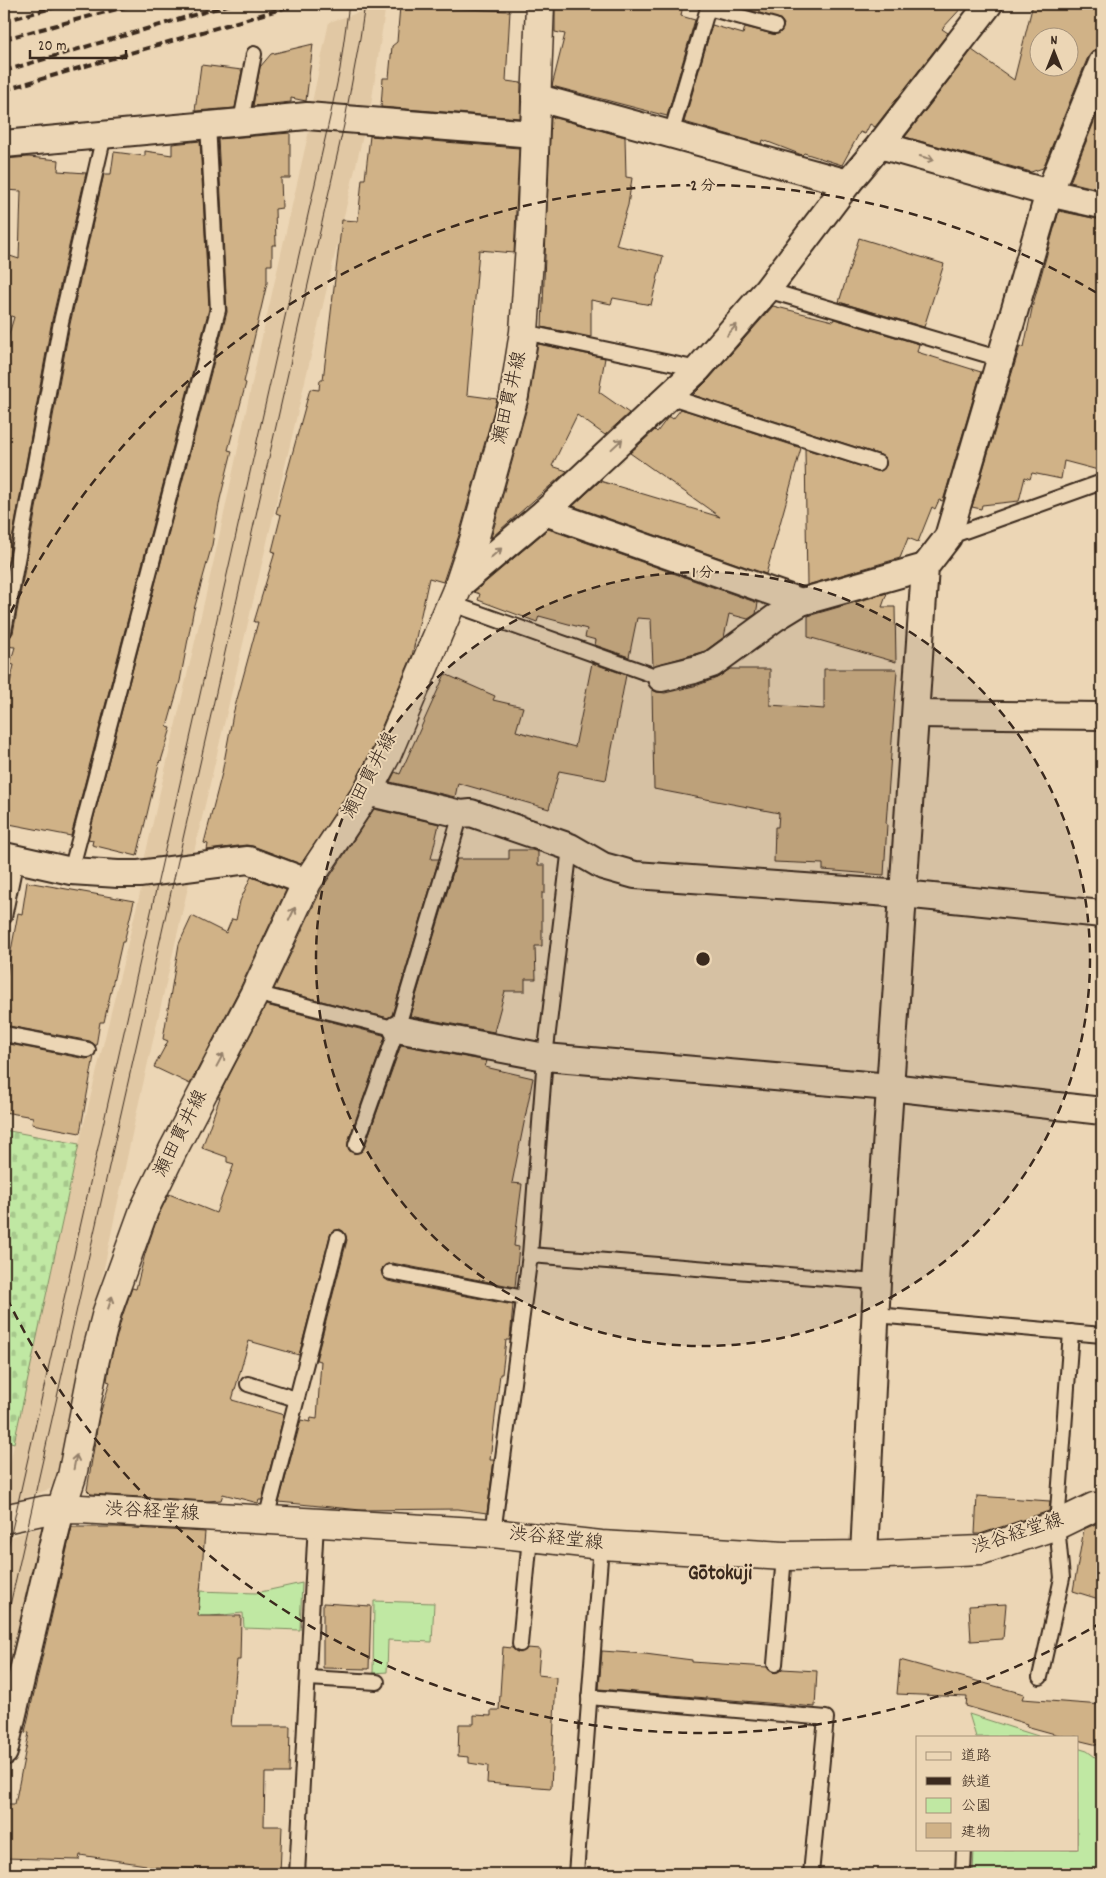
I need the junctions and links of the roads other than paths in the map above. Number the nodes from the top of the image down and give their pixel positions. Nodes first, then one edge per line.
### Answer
1 (540, 4) edge
2 (989, 4) edge
3 (775, 26) dead end
4 (254, 54) dead end
5 (1102, 63) edge
6 (535, 97) junction
7 (241, 121) junction
8 (208, 124) junction
9 (534, 134) junction
10 (671, 134) junction
11 (104, 135) junction
12 (4, 144) edge
13 (880, 145) junction
14 (848, 183) junction
15 (1049, 193) junction
16 (1102, 205) edge
17 (767, 290) junction
18 (524, 332) junction
19 (1001, 359) junction
20 (698, 369) junction
21 (668, 396) junction
22 (878, 463) dead end
23 (1102, 482) edge
24 (545, 512) junction
25 (948, 537) junction
26 (925, 567) junction
27 (455, 594) junction
28 (801, 602) junction
29 (4, 631) edge
30 (661, 678) joint
31 (916, 714) junction
32 (1102, 716) edge
33 (367, 792) junction
34 (461, 814) junction
35 (570, 847) junction
36 (10, 858) edge
37 (71, 871) junction
38 (307, 882) junction
39 (903, 894) junction
40 (1102, 914) edge
41 (4, 917) edge
42 (255, 993) junction
43 (397, 1029) junction
44 (4, 1034) edge
45 (88, 1050) dead end
46 (545, 1057) junction
47 (890, 1087) junction
48 (1102, 1111) edge
49 (356, 1145) dead end
50 (338, 1238) dead end
51 (530, 1255) junction
52 (390, 1272) dead end
53 (877, 1282) junction
54 (524, 1298) junction
55 (876, 1315) junction
56 (1071, 1332) junction
57 (1102, 1335) edge
58 (248, 1384) dead end
59 (296, 1399) junction
60 (1102, 1508) edge
61 (61, 1509) junction
62 (4, 1519) edge
63 (266, 1519) junction
64 (316, 1523) junction
65 (1057, 1525) junction
66 (493, 1533) junction
67 (530, 1537) junction
68 (601, 1544) junction
69 (864, 1555) junction
70 (784, 1556) junction
71 (520, 1644) dead end
72 (775, 1664) dead end
73 (1040, 1676) dead end
74 (308, 1678) junction
75 (377, 1682) dead end
76 (589, 1697) junction
77 (4, 1752) edge
78 (964, 1850) edge
79 (297, 1874) edge
80 (576, 1874) edge
81 (811, 1874) edge
82 (963, 1874) edge

1 - 6 main road, 瀬田貫井線
2 - 13 street
3 - 10 lane
4 - 7 lane
5 - 15 street
6 - 9 main road, 瀬田貫井線
6 - 10 street
7 - 8 street
7 - 9 street
8 - 11 street
8 - 37 lane
9 - 18 main road, 瀬田貫井線
10 - 14 street
11 - 12 street
11 - 29 lane
13 - 14 street
13 -> 15 street
14 - 17 street
15 - 16 street
15 - 19 street
17 - 19 lane
20 -> 17 street
18 - 20 lane
18 - 27 main road, 瀬田貫井線
19 - 25 street
20 - 21 street
21 - 22 lane
24 -> 21 street
23 - 25 lane
27 -> 24 street
24 - 28 street
25 - 26 street
26 - 28 street
26 - 31 street
27 - 30 lane
27 - 33 main road, 瀬田貫井線
28 - 30 street
31 - 32 street
31 - 39 street
33 - 34 street
33 - 38 main road, 瀬田貫井線
34 - 35 street
34 - 43 lane
35 - 39 street
35 - 46 lane
36 - 37 street
36 - 41 lane
37 - 38 street
42 -> 38 main road, 瀬田貫井線
39 - 40 street
39 - 47 street
42 - 43 lane
61 -> 42 main road, 瀬田貫井線
43 - 46 street
43 - 49 lane
44 - 45 lane
46 - 47 street
46 - 51 lane
47 - 48 street
47 - 53 street
50 - 59 lane
51 - 53 lane
51 - 54 lane
52 - 54 lane
53 - 55 street
54 - 66 lane
55 - 56 lane
55 - 69 street
56 - 57 lane
56 - 65 lane
58 - 59 lane
59 - 63 lane
60 - 65 main road, 渋谷経堂線
61 - 62 main road, 渋谷経堂線
61 - 63 main road, 渋谷経堂線
61 - 77 street
63 - 64 main road, 渋谷経堂線
64 - 66 main road, 渋谷経堂線
64 - 74 lane
65 - 69 main road, 渋谷経堂線
65 - 73 lane
66 - 67 main road, 渋谷経堂線
67 - 68 main road, 渋谷経堂線
67 - 71 lane
68 - 70 main road, 渋谷経堂線
68 - 76 lane
69 - 70 main road, 渋谷経堂線
70 - 72 lane
74 - 75 lane
74 - 79 lane
76 - 80 lane
76 - 81 lane
78 - 82 lane

